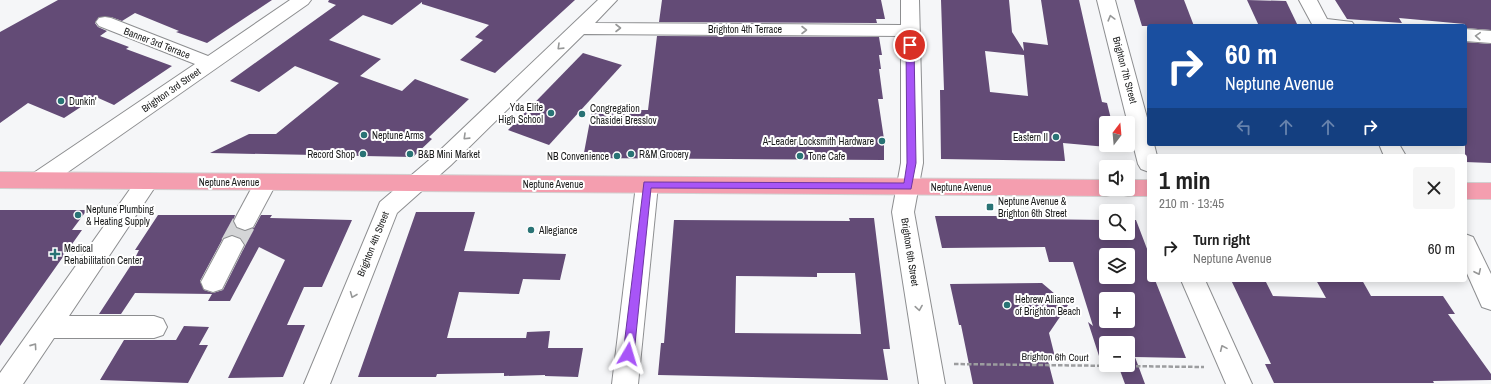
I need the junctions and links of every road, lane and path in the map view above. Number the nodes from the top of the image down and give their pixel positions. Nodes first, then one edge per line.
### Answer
1 (302, 0) edge
2 (608, 0) edge
3 (910, 0) edge
4 (1106, 0) edge
5 (1308, 0) edge
6 (105, 22) dead end
7 (1321, 24) edge
8 (579, 28) junction
9 (910, 31) junction
10 (1467, 35) edge
11 (1491, 37) edge
12 (210, 63) junction
13 (1147, 156) edge
14 (0, 180) edge
15 (40, 180) junction
16 (148, 181) junction
17 (266, 182) junction
18 (417, 183) junction
19 (647, 185) junction
20 (908, 187) junction
21 (1099, 188) edge
22 (1135, 188) edge
23 (1147, 188) edge
24 (1467, 191) edge
25 (1491, 191) edge
26 (245, 221) tunnel mouth
27 (232, 245) tunnel mouth
28 (1467, 247) edge
29 (213, 282) dead end
30 (1194, 282) edge
31 (1491, 300) edge
32 (47, 327) junction
33 (154, 327) dead end
34 (954, 364) dead end
35 (1204, 367) dead end
36 (6, 380) edge
37 (317, 384) edge
38 (625, 384) edge
39 (932, 384) edge
40 (1239, 384) edge

1 - 12 street, Brighton 3rd Street
2 - 8 street, Brighton 4th Street
3 - 9 street, Brighton 6th Street
13 -> 4 street, Brighton 7th Street
5 - 7 street
6 - 12 street, Banner 3rd Terrace
8 -> 9 street, Brighton 4th Terrace
8 -> 18 street, Brighton 4th Street
9 - 20 street, Brighton 6th Street
11 -> 10 street
12 - 15 street, Brighton 3rd Street
14 - 15 main road, Neptune Avenue
15 - 16 main road, Neptune Avenue
16 - 17 main road, Neptune Avenue
16 - 32 street
17 - 18 main road, Neptune Avenue
17 - 26 street
18 - 19 main road, Neptune Avenue
18 -> 37 street, Brighton 4th Street
19 - 20 main road, Neptune Avenue
19 - 38 street
20 - 21 main road, Neptune Avenue
20 -> 39 street, Brighton 6th Street
22 - 23 main road
24 - 25 main road
27 - 29 street
28 -> 31 street
40 -> 30 street
32 - 33 street
36 -> 32 street
34 - 35 path, Brighton 6th Court

